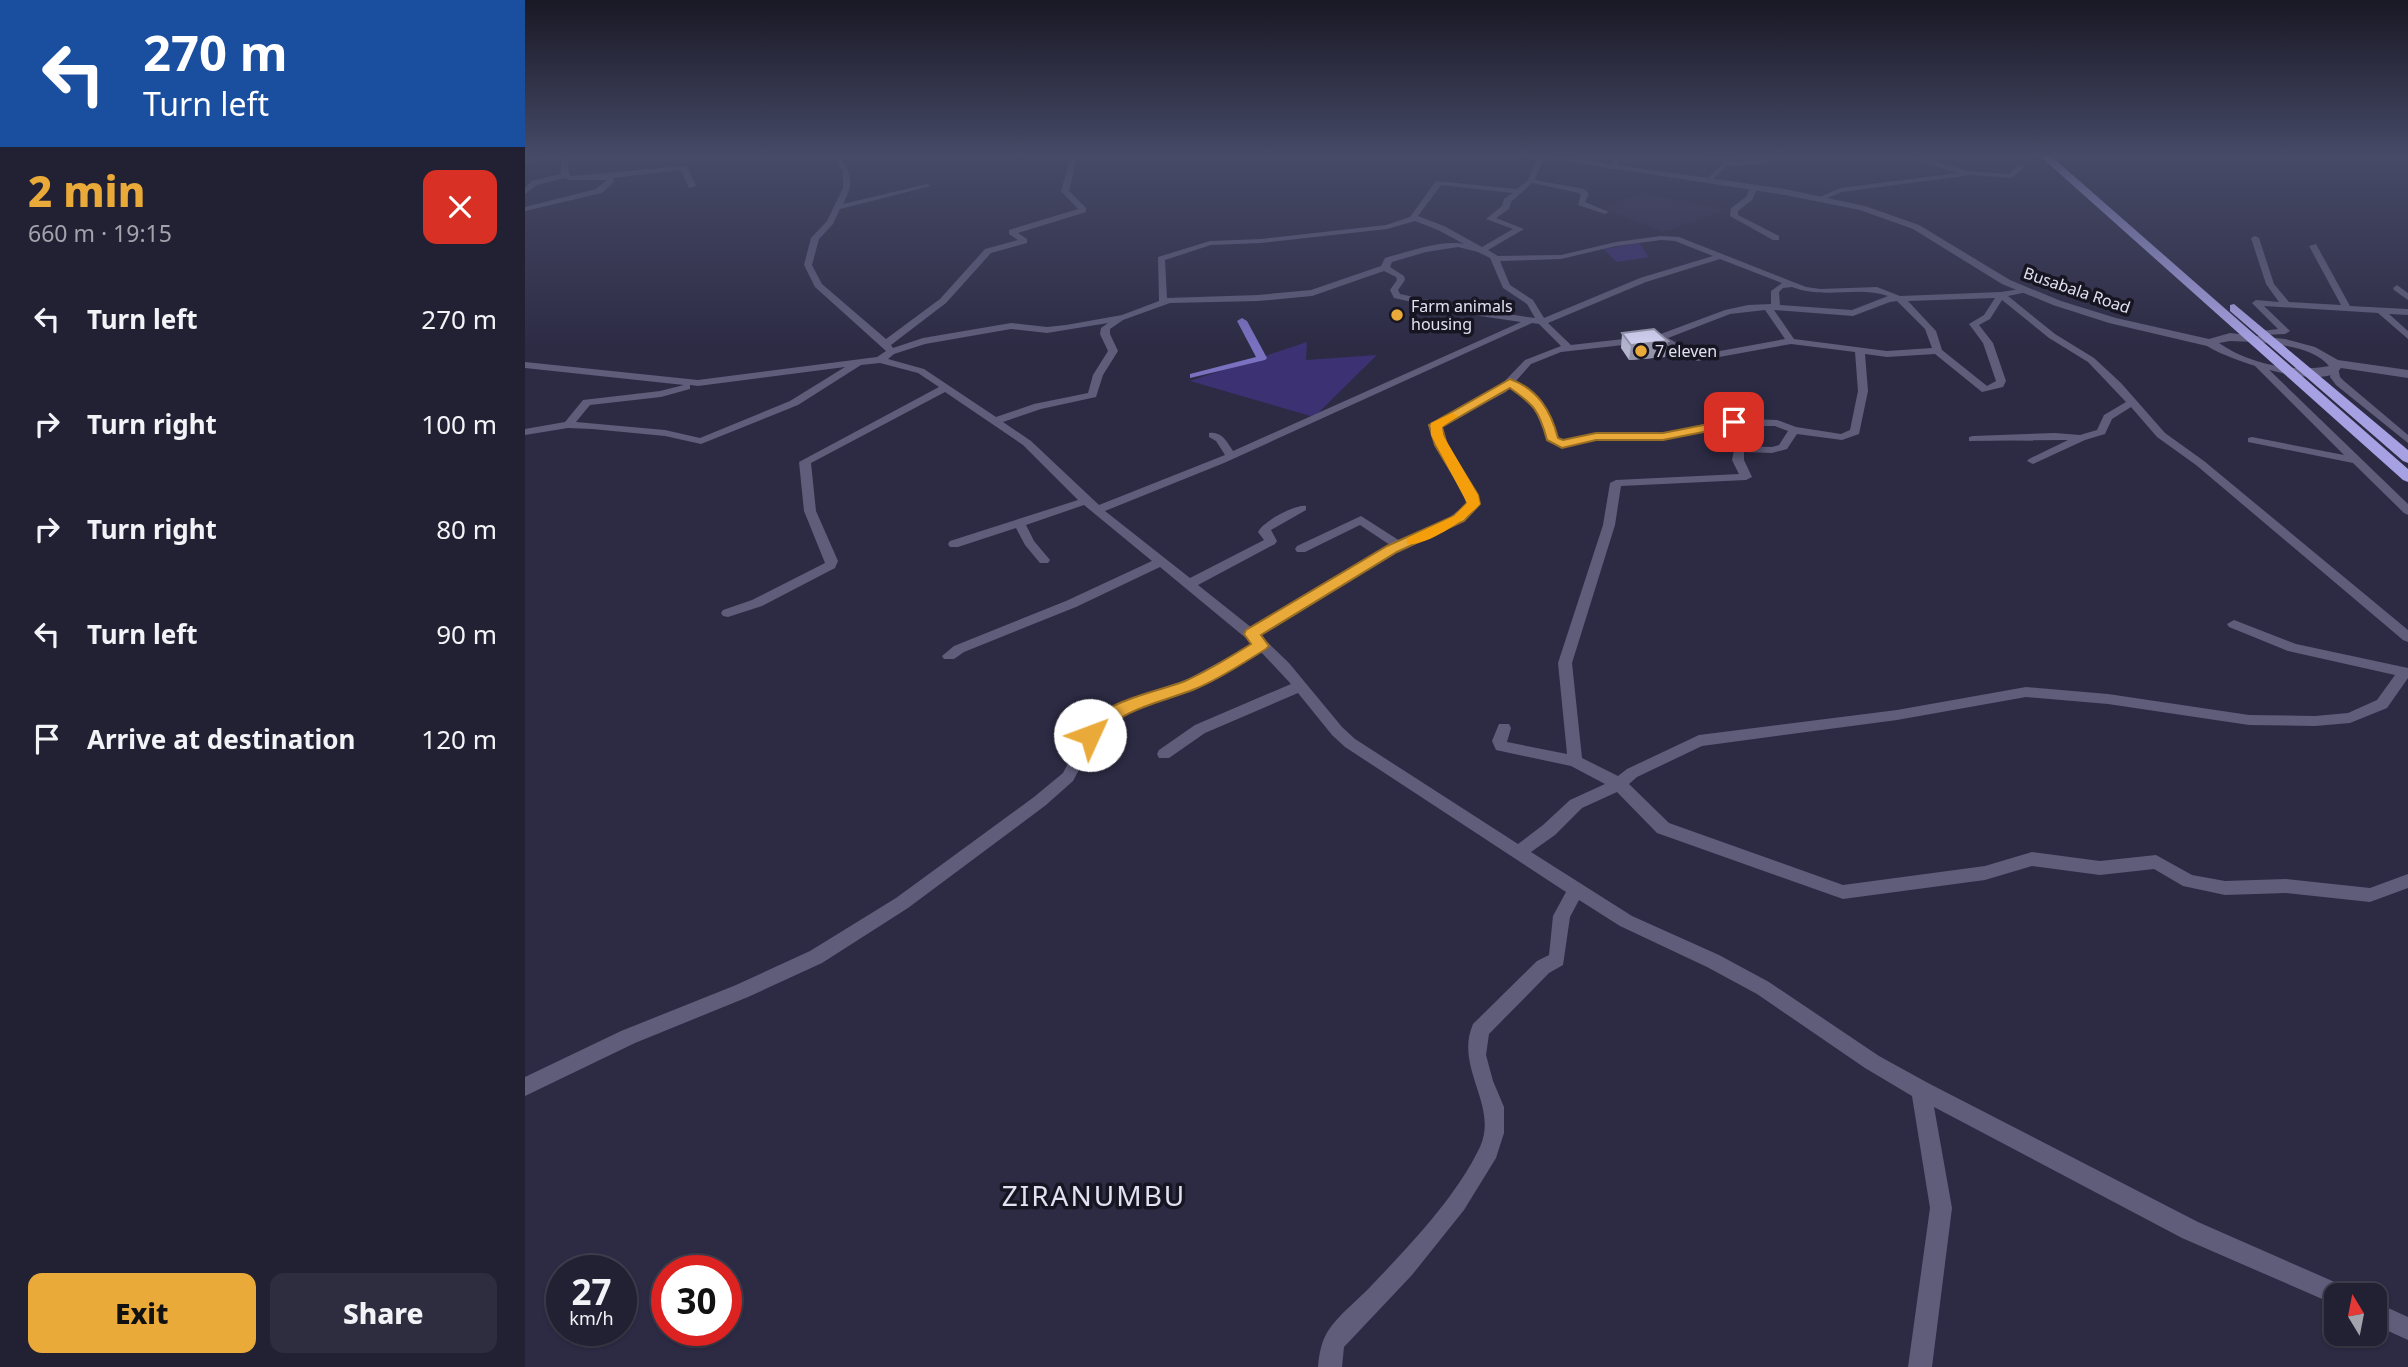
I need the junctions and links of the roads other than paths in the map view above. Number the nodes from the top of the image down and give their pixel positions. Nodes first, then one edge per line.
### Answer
1 (829, 220) edge
2 (1050, 220) edge
3 (1408, 220) edge
4 (1418, 220) edge
5 (1492, 220) edge
6 (1741, 220) edge
7 (1896, 220) edge
8 (2116, 220) edge
9 (2130, 220) edge
10 (1776, 238) dead end
11 (2255, 238) dead end
12 (2313, 246) dead end
13 (1482, 250) junction
14 (1722, 256) junction
15 (1496, 259) junction
16 (1385, 268) junction
17 (1790, 285) junction
18 (2397, 288) dead end
19 (2024, 290) junction
20 (2001, 295) junction
21 (2408, 297) edge
22 (1903, 298) junction
23 (1163, 301) junction
24 (2285, 303) junction
25 (1771, 307) junction
26 (2346, 307) junction
27 (2381, 311) junction
28 (2408, 312) edge
29 (1122, 318) junction
30 (1530, 321) junction
31 (1542, 322) junction
32 (2408, 336) edge
33 (2269, 337) junction
34 (1660, 338) junction
35 (2248, 338) junction
36 (1791, 341) junction
37 (2211, 343) junction
38 (1568, 347) junction
39 (1859, 350) junction
40 (1937, 351) junction
41 (886, 352) junction
42 (858, 363) junction
43 (525, 365) edge
44 (2259, 365) junction
45 (2335, 366) junction
46 (2284, 370) junction
47 (2309, 371) junction
48 (2408, 374) edge
49 (698, 383) junction
50 (1510, 383) junction
51 (945, 388) junction
52 (2131, 403) junction
53 (996, 421) junction
54 (568, 425) junction
55 (1794, 429) junction
56 (525, 432) edge
57 (1213, 435) dead end
58 (2081, 438) junction
59 (1973, 439) dead end
60 (2252, 440) dead end
61 (2408, 440) edge
62 (1231, 456) junction
63 (2408, 458) edge
64 (2355, 460) junction
65 (2033, 461) dead end
66 (2408, 477) edge
67 (1091, 506) junction
68 (1301, 508) dead end
69 (2408, 511) edge
70 (1019, 523) junction
71 (954, 544) dead end
72 (1400, 546) junction
73 (1301, 549) dead end
74 (1044, 560) dead end
75 (1163, 561) junction
76 (1189, 584) junction
77 (728, 613) dead end
78 (2234, 624) dead end
79 (2408, 636) edge
80 (1256, 640) junction
81 (949, 656) dead end
82 (2408, 673) edge
83 (1301, 686) junction
84 (1504, 728) dead end
85 (1164, 754) dead end
86 (1575, 761) junction
87 (1619, 784) junction
88 (1520, 852) junction
89 (2408, 881) edge
90 (1576, 890) junction
91 (525, 1087) edge
92 (1921, 1090) junction
93 (2324, 1289) edge
94 (2387, 1318) edge
95 (2408, 1328) edge
96 (1330, 1367) edge
97 (1920, 1367) edge

1 - 41 street
2 - 41 street
3 - 23 street
4 - 13 street
5 - 13 street
6 - 10 street
7 - 19 street, Busabala Road
8 - 35 highway
9 - 33 highway
11 - 24 street
12 - 26 street
13 - 15 street
13 - 16 street
14 - 15 street
14 - 17 street
14 - 31 street
15 - 31 street
16 - 23 street
16 - 30 street
17 - 22 street
17 - 25 street
18 - 21 street
19 - 20 street
19 - 37 street, Busabala Road
20 - 22 street
20 - 40 street
20 - 52 street
22 - 25 street
22 - 40 street
23 - 29 street
24 - 26 street
24 - 33 street
25 - 34 street
25 - 36 street
26 - 27 street
27 - 28 street
27 - 32 street
29 - 41 street
29 - 53 street
30 - 31 street
30 - 62 street
31 - 38 street
33 - 35 street
33 - 45 street
33 - 47 highway
34 - 36 street
34 - 38 street
35 - 37 street
35 - 46 highway
36 - 39 street
37 - 44 street
38 - 50 street
39 - 40 street
39 - 55 street
41 - 42 street
41 - 51 street
42 - 49 street
42 - 54 street
43 - 49 street
44 - 46 street
44 - 64 street
45 - 47 street
45 - 48 street
45 - 61 street
46 - 47 street
46 - 66 highway
47 - 63 highway
49 - 54 street
50 - 55 street
50 - 72 street
51 - 53 street
51 - 77 street
52 - 58 street
52 - 79 street
53 - 67 street
54 - 56 street
55 - 86 street
57 - 62 street
58 - 59 street
58 - 65 street
60 - 64 street
62 - 67 street
64 - 69 street
67 - 70 street
67 - 75 street
68 - 76 street
70 - 71 street
70 - 74 street
72 - 73 street
72 - 80 street
75 - 76 street
75 - 81 street
76 - 80 street
78 - 82 street
80 - 83 street
80 - 91 street
82 - 87 street
83 - 85 street
83 - 88 street
84 - 86 street
86 - 87 street
87 - 88 street
87 - 89 street
88 - 90 street
90 - 92 street
90 - 96 street
92 - 93 street
92 - 97 street
94 - 95 street

